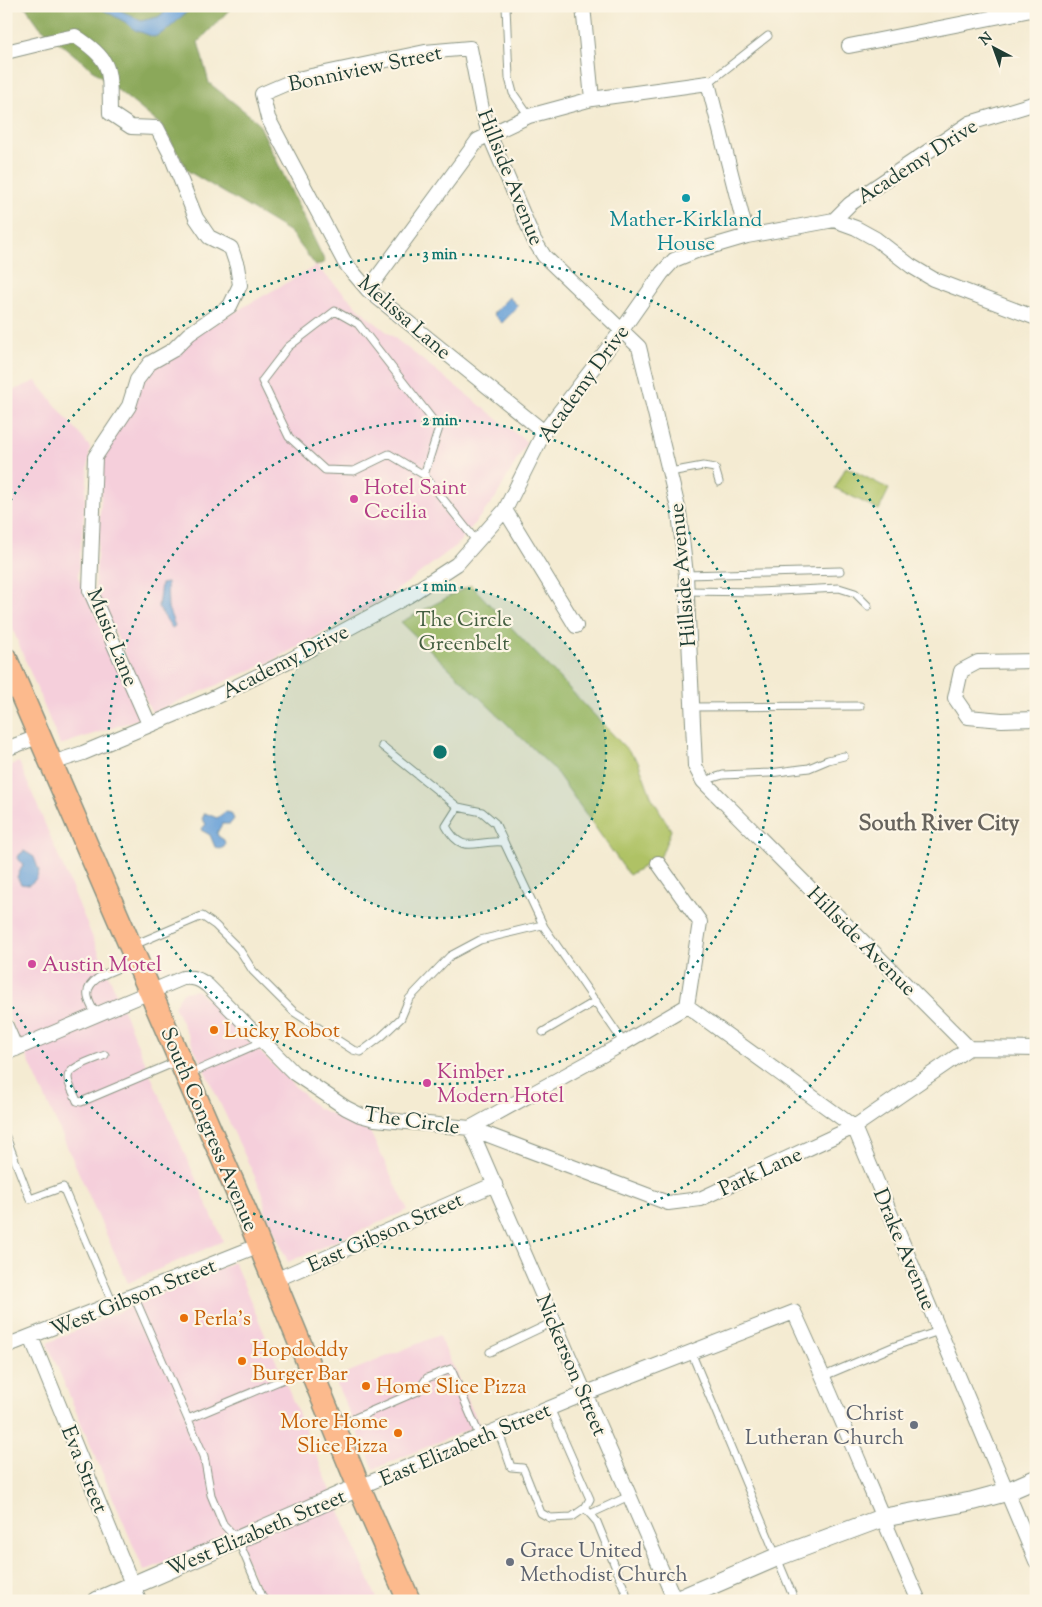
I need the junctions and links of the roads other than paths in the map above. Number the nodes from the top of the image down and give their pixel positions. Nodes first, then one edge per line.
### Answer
1 (506, 6) edge
2 (583, 6) edge
3 (1036, 9) edge
4 (768, 36) dead end
5 (849, 46) dead end
6 (470, 48) joint
7 (6, 52) edge
8 (708, 83) junction
9 (262, 94) joint
10 (592, 99) junction
11 (1036, 103) edge
12 (529, 116) junction
13 (489, 134) junction
14 (834, 220) junction
15 (747, 236) junction
16 (368, 290) junction
17 (1036, 318) edge
18 (622, 330) junction
19 (544, 432) junction
20 (670, 472) junction
21 (424, 475) junction
22 (719, 482) dead end
23 (505, 510) junction
24 (477, 542) junction
25 (840, 571) dead end
26 (686, 576) junction
27 (686, 591) junction
28 (868, 606) dead end
29 (576, 626) dead end
30 (6, 659) edge
31 (1036, 661) edge
32 (860, 706) dead end
33 (692, 707) junction
34 (1036, 719) edge
35 (149, 724) junction
36 (40, 736) junction
37 (382, 746) dead end
38 (6, 749) edge
39 (844, 756) dead end
40 (52, 763) junction
41 (703, 781) junction
42 (458, 807) junction
43 (503, 842) junction
44 (658, 863) dead end
45 (542, 925) junction
46 (134, 954) junction
47 (151, 992) junction
48 (596, 1001) junction
49 (687, 1006) junction
50 (96, 1015) junction
51 (6, 1026) edge
52 (543, 1032) dead end
53 (262, 1042) junction
54 (624, 1043) junction
55 (969, 1048) junction
56 (1036, 1049) edge
57 (11, 1051) edge
58 (105, 1055) dead end
59 (183, 1067) junction
60 (854, 1127) junction
61 (470, 1128) junction
62 (6, 1137) edge
63 (495, 1184) junction
64 (260, 1246) junction
65 (275, 1280) junction
66 (134, 1296) junction
67 (113, 1305) junction
68 (553, 1322) junction
69 (939, 1332) junction
70 (31, 1336) junction
71 (6, 1346) edge
72 (490, 1352) dead end
73 (691, 1352) junction
74 (310, 1368) junction
75 (824, 1376) junction
76 (584, 1394) junction
77 (550, 1408) junction
78 (188, 1419) junction
79 (335, 1427) junction
80 (498, 1430) junction
81 (480, 1437) junction
82 (1036, 1479) edge
83 (359, 1487) junction
84 (1006, 1492) junction
85 (629, 1496) junction
86 (588, 1511) junction
87 (882, 1518) junction
88 (238, 1540) junction
89 (777, 1558) junction
90 (1036, 1561) edge
91 (135, 1593) edge
92 (626, 1593) dead end
93 (97, 1601) edge
94 (264, 1601) edge
95 (409, 1601) edge
96 (675, 1601) edge
97 (795, 1601) edge
98 (919, 1601) edge

1 - 12 lane
2 - 10 street
3 - 5 street
4 - 8 lane
6 - 9 street, Bonniview Street
6 - 13 street, Hillside Avenue
7 - 35 street, Music Lane
8 - 10 street
8 - 15 street
9 - 16 street, Melissa Lane
10 - 12 street
11 - 14 street, Academy Drive
12 - 13 street
13 - 16 street
13 - 18 street, Hillside Avenue
14 - 15 street, Academy Drive
14 - 17 street
15 - 18 street, Academy Drive
16 - 19 street, Melissa Lane
18 - 19 street, Academy Drive
18 - 20 street, Hillside Avenue
19 - 23 street, Academy Drive
20 - 22 lane
20 - 26 street, Hillside Avenue
21 - 21 lane
21 - 24 lane
23 - 24 street, Academy Drive
23 - 29 street
24 - 35 street, Academy Drive
25 - 26 lane
26 - 27 street, Hillside Avenue
27 - 28 lane
27 - 33 street, Hillside Avenue
30 - 36 main road, South Congress Avenue
31 - 34 street
32 - 33 lane
33 - 41 street, Hillside Avenue
35 - 40 street, Academy Drive
36 - 38 street
36 - 40 main road, South Congress Avenue
37 - 42 lane
39 - 41 lane
40 - 46 main road, South Congress Avenue
41 - 55 street, Hillside Avenue
42 - 43 lane
42 - 43 lane
43 - 45 lane
44 - 49 street
45 - 46 lane
45 - 48 lane
46 - 47 main road, South Congress Avenue
46 - 50 lane
47 - 50 street, The Circle
47 - 53 street, The Circle
47 - 59 main road, South Congress Avenue
48 - 52 lane
48 - 54 lane
49 - 54 street, The Circle
49 - 60 street
50 - 57 street, The Circle
51 - 57 street
53 - 59 lane
53 - 61 street, The Circle
54 - 61 street, The Circle
55 - 56 street
55 - 60 street, Park Lane
58 - 59 lane
59 - 64 main road, South Congress Avenue
60 - 61 street, Park Lane
60 - 69 street, Drake Avenue
61 - 63 street, Nickerson Street
62 - 67 lane
63 - 65 street, East Gibson Street
63 - 68 street, Nickerson Street
64 - 65 main road, South Congress Avenue
64 - 66 street, West Gibson Street
65 - 74 main road, South Congress Avenue
66 - 67 street, West Gibson Street
66 - 78 lane
67 - 70 street, West Gibson Street
68 - 72 lane
68 - 76 street, Nickerson Street
69 - 75 lane
69 - 84 street, Drake Avenue
70 - 71 street, West Gibson Street
70 - 91 street, Eva Street
73 - 75 street, East Elizabeth Street
73 - 76 street, East Elizabeth Street
73 - 89 lane
74 - 78 lane
74 - 79 main road, South Congress Avenue
75 - 87 street
76 - 77 street, East Elizabeth Street
76 - 85 street, Nickerson Street
77 - 80 street, East Elizabeth Street
77 - 86 lane
78 - 88 lane
79 - 81 lane
79 - 83 main road, South Congress Avenue
80 - 81 street, East Elizabeth Street
80 - 86 lane
81 - 83 street, East Elizabeth Street
82 - 84 street
83 - 88 street, West Elizabeth Street
83 - 95 main road, South Congress Avenue
84 - 87 street
84 - 90 street, Drake Avenue
85 - 86 lane
85 - 96 street, Nickerson Street
86 - 92 lane
87 - 89 street
87 - 98 street
88 - 91 street, West Elizabeth Street
88 - 94 lane
89 - 96 street
89 - 97 lane
91 - 93 street, West Elizabeth Street

